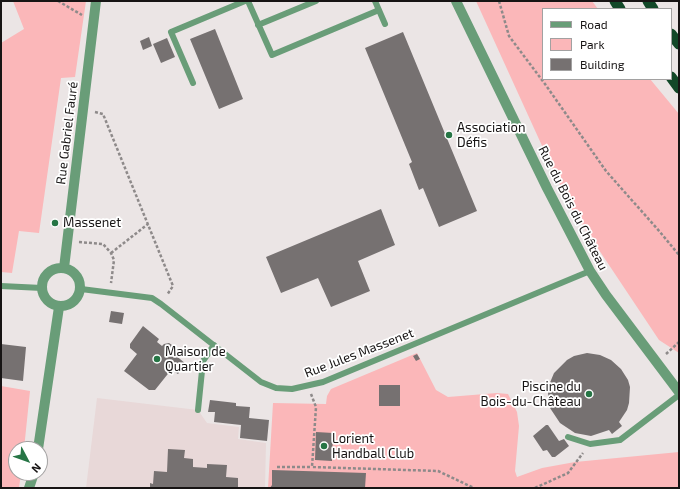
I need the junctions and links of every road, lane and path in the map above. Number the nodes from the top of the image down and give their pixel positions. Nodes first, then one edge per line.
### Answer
1 (58, 1) edge
2 (96, 1) edge
3 (246, 1) edge
4 (316, 1) edge
5 (375, 1) edge
6 (456, 1) edge
7 (499, 1) edge
8 (379, 10) junction
9 (94, 17) junction
10 (385, 24) dead end
11 (258, 25) junction
12 (672, 35) edge
13 (679, 44) edge
14 (672, 78) edge
15 (193, 83) dead end
16 (679, 88) edge
17 (83, 111) junction
18 (148, 224) junction
19 (67, 242) junction
20 (110, 253) junction
21 (679, 256) edge
22 (64, 268) junction
23 (590, 271) junction
24 (1, 286) edge
25 (42, 288) junction
26 (81, 289) junction
27 (110, 294) junction
28 (161, 304) junction
29 (59, 307) junction
30 (679, 342) edge
31 (214, 345) junction
32 (656, 362) junction
33 (308, 386) junction
34 (679, 394) edge
35 (198, 410) dead end
36 (568, 438) dead end
37 (39, 441) edge
38 (590, 444) junction
39 (277, 467) dead end
40 (312, 467) junction
41 (474, 488) edge
42 (535, 488) edge

1 - 9 path
2 - 9 street, Rue Gabriel Fauré
3 - 11 lane
3 - 15 lane
4 - 11 lane
5 - 8 lane
6 - 23 street, Rue du Bois du Château
7 - 21 path
8 - 10 lane
8 - 11 lane
9 - 17 street, Rue Gabriel Fauré
12 - 13 highway
14 - 16 highway
17 - 18 path
17 - 19 street, Rue Gabriel Fauré
18 - 20 path
18 - 28 path
19 - 20 path
19 - 22 street, Rue Gabriel Fauré
20 - 27 path
22 - 25 street
22 - 26 street
23 - 32 street, Rue du Bois du Château
23 - 33 lane, Rue Jules Massenet
24 - 25 lane
25 - 29 street
26 - 27 lane, Rue Jules Massenet
26 - 29 street
27 - 28 lane, Rue Jules Massenet
28 - 31 lane, Rue Jules Massenet
29 - 37 street
30 - 32 path
31 - 33 lane, Rue Jules Massenet
31 - 35 lane
32 - 34 street, Rue du Bois du Château
33 - 40 path
34 - 38 lane
36 - 38 lane
38 - 42 path
39 - 40 path
40 - 41 path

